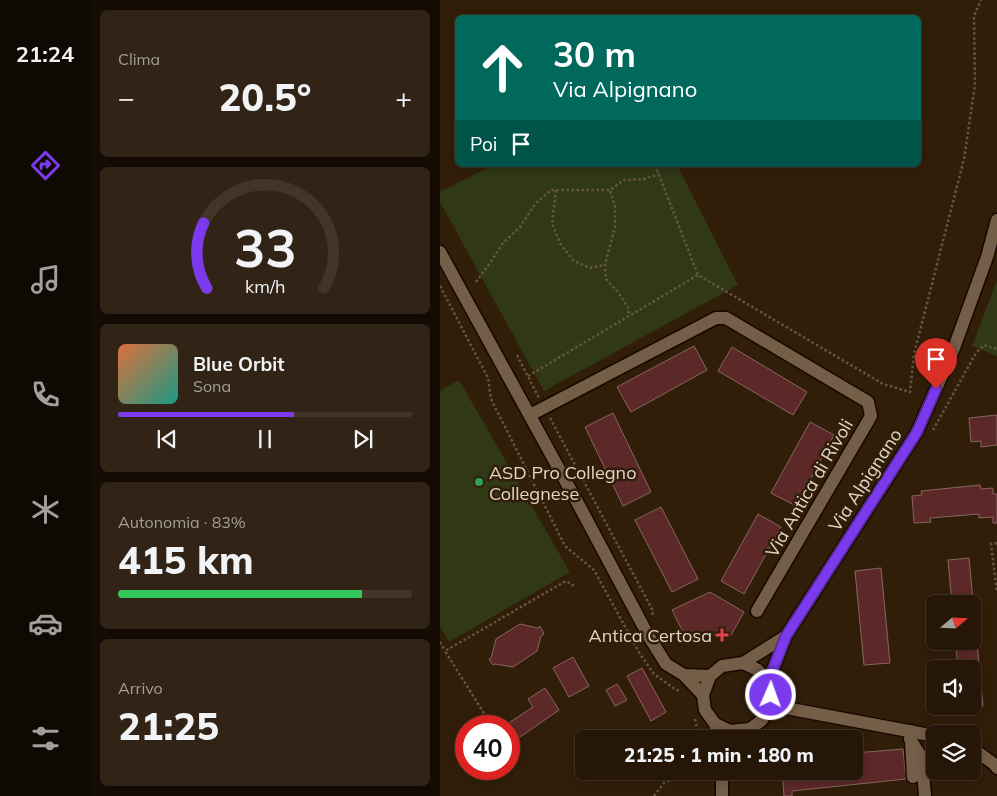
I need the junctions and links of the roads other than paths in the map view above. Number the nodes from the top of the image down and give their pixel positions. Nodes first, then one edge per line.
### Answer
1 (997, 220) edge
2 (440, 252) edge
3 (530, 415) junction
4 (757, 611) dead end
5 (786, 636) junction
6 (743, 663) junction
7 (684, 675) junction
8 (710, 676) junction
9 (768, 682) junction
10 (703, 695) junction
11 (770, 705) junction
12 (715, 724) junction
13 (717, 730) edge
14 (728, 730) edge
15 (752, 730) edge
16 (910, 735) junction
17 (926, 736) edge
18 (981, 755) edge
19 (997, 768) edge
20 (914, 777) dead end
21 (925, 796) edge

1 - 5 street, Via Alpignano
2 - 3 street
3 - 4 street, Via Antica di Rivoli
3 - 7 street
5 - 6 street
5 - 9 street
6 - 8 street
6 - 9 street
7 - 8 street
7 - 10 street
8 - 10 street
9 - 11 street
10 - 12 street
11 - 15 street
11 - 16 street
12 - 13 street
12 - 14 street
16 - 17 street
16 - 20 street
16 - 21 street
18 - 19 street

